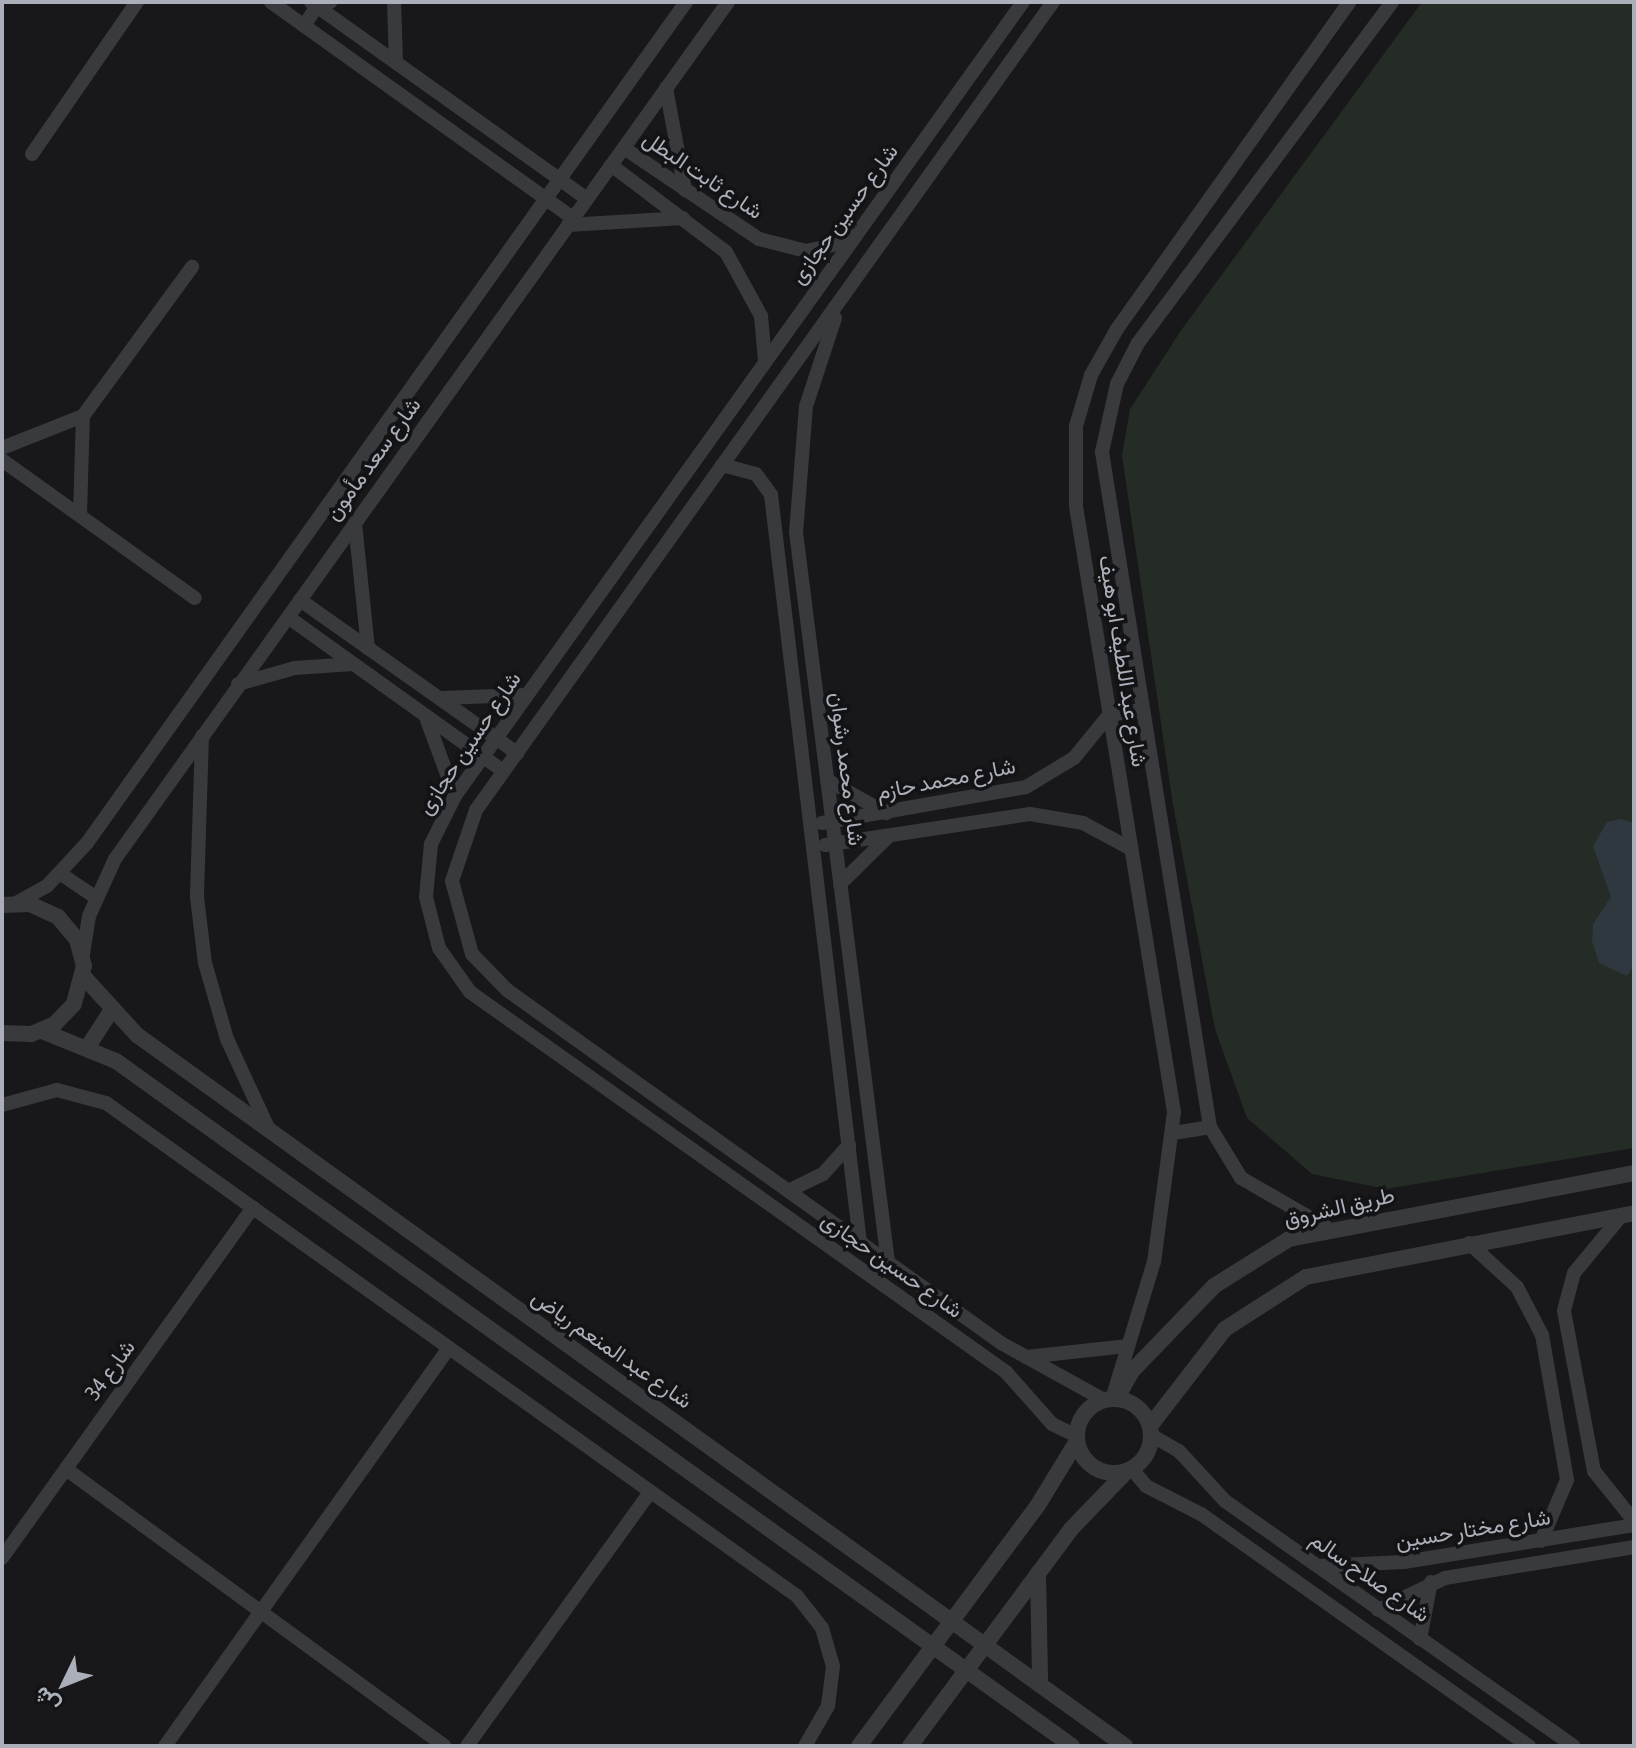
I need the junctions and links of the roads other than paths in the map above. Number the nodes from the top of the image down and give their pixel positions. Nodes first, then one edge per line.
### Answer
1 (394, 2) edge
2 (686, 2) edge
3 (728, 2) edge
4 (1023, 2) edge
5 (1053, 2) edge
6 (1349, 2) edge
7 (1392, 2) edge
8 (138, 3) edge
9 (274, 3) edge
10 (319, 3) edge
11 (304, 26) junction
12 (396, 63) junction
13 (666, 88) junction
14 (624, 148) junction
15 (32, 154) dead end
16 (611, 165) junction
17 (560, 180) junction
18 (685, 190) junction
19 (546, 199) junction
20 (587, 199) junction
21 (686, 218) junction
22 (571, 221) junction
23 (861, 227) junction
24 (852, 241) junction
25 (882, 242) junction
26 (192, 267) dead end
27 (849, 288) junction
28 (765, 363) junction
29 (83, 416) junction
30 (2, 448) edge
31 (2, 460) edge
32 (722, 465) junction
33 (80, 515) junction
34 (355, 523) junction
35 (195, 598) dead end
36 (300, 600) junction
37 (288, 617) junction
38 (368, 648) junction
39 (353, 664) junction
40 (238, 684) junction
41 (527, 695) junction
42 (439, 698) junction
43 (1139, 710) junction
44 (422, 713) junction
45 (1109, 715) junction
46 (202, 736) junction
47 (496, 738) junction
48 (517, 753) junction
49 (483, 757) junction
50 (503, 771) junction
51 (827, 780) junction
52 (455, 796) junction
53 (886, 813) junction
54 (832, 821) junction
55 (810, 825) junction
56 (892, 834) junction
57 (834, 843) junction
58 (813, 847) junction
59 (1131, 849) junction
60 (61, 874) junction
61 (840, 884) junction
62 (95, 897) junction
63 (9, 904) edge
64 (82, 955) junction
65 (84, 977) junction
66 (111, 1011) junction
67 (42, 1031) junction
68 (4, 1035) edge
69 (89, 1045) junction
70 (2, 1105) edge
71 (1210, 1127) junction
72 (269, 1130) junction
73 (1173, 1133) junction
74 (849, 1145) junction
75 (1634, 1173) edge
76 (788, 1191) junction
77 (253, 1208) junction
78 (1628, 1214) edge
79 (1326, 1227) junction
80 (1469, 1243) junction
81 (865, 1246) junction
82 (888, 1262) junction
83 (857, 1267) junction
84 (553, 1335) junction
85 (1128, 1346) junction
86 (449, 1348) junction
87 (1021, 1357) junction
88 (535, 1361) junction
89 (1111, 1399) junction
90 (1150, 1431) junction
91 (1077, 1438) junction
92 (66, 1469) junction
93 (1130, 1469) junction
94 (650, 1492) junction
95 (1634, 1523) edge
96 (1541, 1541) junction
97 (1634, 1547) edge
98 (2, 1558) edge
99 (1317, 1566) junction
100 (1038, 1573) junction
101 (1431, 1582) junction
102 (1378, 1610) junction
103 (261, 1612) junction
104 (954, 1618) junction
105 (1420, 1639) junction
106 (987, 1642) junction
107 (934, 1645) junction
108 (967, 1669) junction
109 (1040, 1681) junction
110 (165, 1746) edge
111 (445, 1746) edge
112 (467, 1746) edge
113 (805, 1746) edge
114 (859, 1746) edge
115 (910, 1746) edge
116 (1072, 1746) edge
117 (1125, 1746) edge
118 (1529, 1746) edge
119 (1574, 1746) edge

1 - 12 street
2 - 17 street, شارع سعد مأمون
3 - 13 street, شارع سعد مأمون
4 - 23 street, شارع حسين حجازى
5 - 25 street, شارع حسين حجازى
6 - 45 street, شارع عبد اللطيف ابو هيف
7 - 43 street, شارع عبد اللطيف ابو هيف
8 - 15 street
9 - 11 street
10 - 11 street
10 - 12 street
11 - 19 street
12 - 17 street
13 - 14 street, شارع سعد مأمون
13 - 18 street
14 - 16 street, شارع سعد مأمون
14 - 18 street, شارع ثابت البطل
16 - 20 street, شارع سعد مأمون
16 - 21 street, شارع ثابت البطل
17 - 19 street, شارع سعد مأمون
17 - 20 street
18 - 24 street, شارع ثابت البطل
19 - 22 street
19 - 60 street, شارع سعد مأمون
20 - 22 street, شارع سعد مأمون
21 - 22 street
21 - 28 street, شارع ثابت البطل
22 - 34 street, شارع سعد مأمون
23 - 24 street, شارع حسين حجازى
23 - 25 street
24 - 28 street, شارع حسين حجازى
25 - 27 street, شارع حسين حجازى
26 - 29 street
27 - 32 street, شارع حسين حجازى
27 - 51 street, شارع محمد رشوان
28 - 41 street, شارع حسين حجازى
29 - 30 street
29 - 33 street
31 - 33 street
32 - 48 street, شارع حسين حجازى
32 - 55 street, شارع محمد رشوان
33 - 35 street
34 - 36 street, شارع سعد مأمون
34 - 38 street
36 - 37 street, شارع سعد مأمون
36 - 38 street
37 - 39 street
37 - 40 street, شارع سعد مأمون
38 - 42 street
39 - 40 street
39 - 44 street
40 - 46 street, شارع سعد مأمون
41 - 42 street
41 - 47 street, شارع حسين حجازى
42 - 47 street
43 - 45 street
43 - 71 street, شارع عبد اللطيف ابو هيف
44 - 49 street
44 - 52 street
45 - 53 street, شارع محمد حازم
45 - 59 street, شارع عبد اللطيف ابو هيف
46 - 62 street, شارع سعد مأمون
46 - 72 street
47 - 48 street
47 - 49 street, شارع حسين حجازى
48 - 50 street, شارع حسين حجازى
49 - 50 street
49 - 52 street, شارع حسين حجازى
50 - 76 street, شارع حسين حجازى
51 - 53 street
51 - 54 street, شارع محمد رشوان
52 - 83 street, شارع حسين حجازى
53 - 54 street, شارع محمد حازم
54 - 55 street, شارع محمد حازم
54 - 57 street, شارع محمد رشوان
55 - 58 street, شارع محمد رشوان
56 - 57 street, شارع محمد حازم
56 - 59 street, شارع محمد حازم
56 - 61 street
57 - 58 street, شارع محمد حازم
57 - 61 street, شارع محمد رشوان
58 - 74 street, شارع محمد رشوان
59 - 73 street, شارع عبد اللطيف ابو هيف
60 - 62 street
60 - 63 street, شارع سعد مأمون
61 - 82 street, شارع محمد رشوان
62 - 64 street, شارع سعد مأمون
63 - 64 street
64 - 65 street
65 - 66 street, شارع عبد المنعم رياض
65 - 67 street
66 - 69 street
66 - 72 street, شارع عبد المنعم رياض
67 - 68 street
67 - 69 street
69 - 88 street
70 - 77 street
71 - 73 street
71 - 79 street, شارع عبد اللطيف ابو هيف
72 - 84 street, شارع عبد المنعم رياض
73 - 85 street, شارع عبد اللطيف ابو هيف
74 - 76 street
74 - 81 street, شارع محمد رشوان
75 - 79 street, طريق الشروق
76 - 81 street, شارع حسين حجازى
77 - 86 street
77 - 92 street, شارع 34
78 - 80 street
78 - 95 street
79 - 89 street, طريق الشروق
80 - 90 street
80 - 96 street
81 - 82 street, شارع حسين حجازى
81 - 83 street
82 - 87 street, شارع حسين حجازى
83 - 91 street, شارع حسين حجازى
84 - 88 street
84 - 104 street, شارع عبد المنعم رياض
85 - 87 street
85 - 89 street, شارع عبد اللطيف ابو هيف
86 - 94 street
86 - 103 street
87 - 89 street, شارع حسين حجازى
88 - 107 street
89 - 90 street
89 - 91 street
90 - 93 street
90 - 99 street, شارع صلاح سالم
91 - 93 street
91 - 104 street
92 - 98 street, شارع 34
92 - 103 street
93 - 100 street
93 - 118 street, شارع صلاح سالم
94 - 112 street
94 - 113 street
95 - 96 street, شارع مختار حسين
96 - 99 street, شارع مختار حسين
97 - 101 street, شارع مختار حسين
99 - 102 street, شارع صلاح سالم
100 - 106 street
100 - 109 street
101 - 102 street, شارع مختار حسين
101 - 105 street
102 - 105 street, شارع صلاح سالم
103 - 110 street
103 - 111 street
104 - 106 street, شارع عبد المنعم رياض
104 - 107 street
105 - 119 street, شارع صلاح سالم
106 - 108 street
106 - 109 street, شارع عبد المنعم رياض
107 - 108 street
107 - 114 street
108 - 115 street
108 - 116 street
109 - 117 street, شارع عبد المنعم رياض

